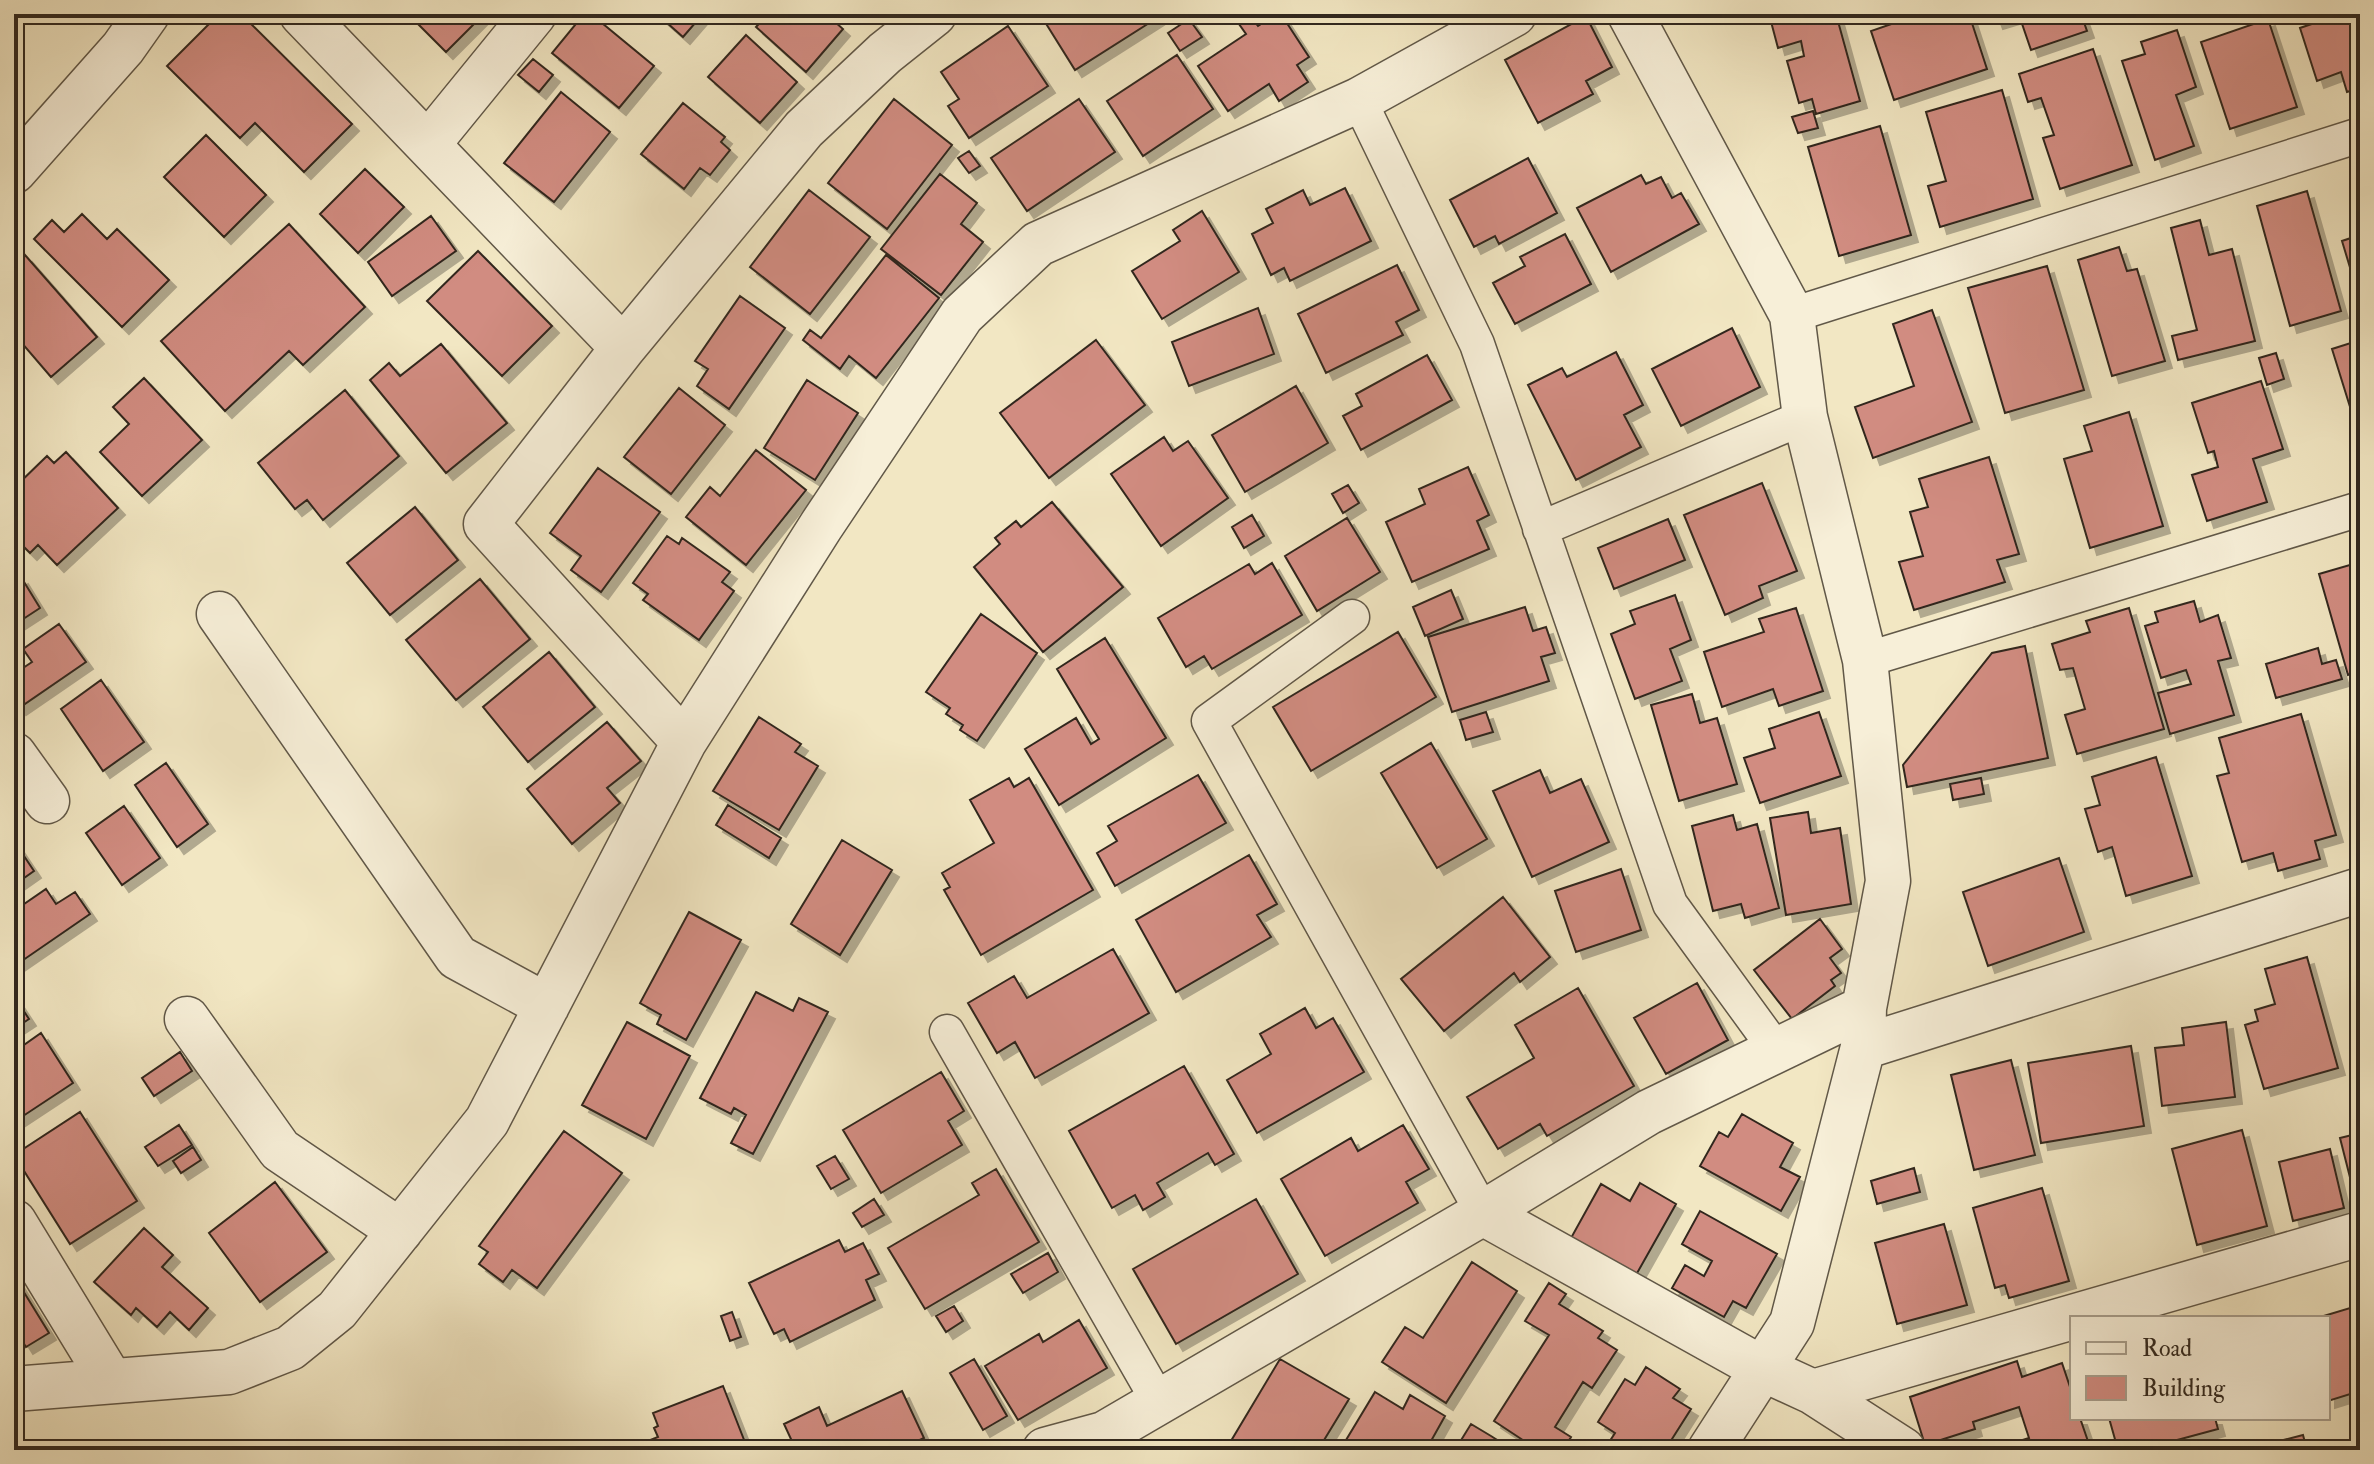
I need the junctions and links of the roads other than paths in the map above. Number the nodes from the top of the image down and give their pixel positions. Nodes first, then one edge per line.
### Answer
1 (147, 14) edge
2 (302, 14) edge
3 (534, 14) edge
4 (934, 14) edge
5 (1514, 14) edge
6 (1630, 14) edge
7 (1359, 100) junction
8 (2360, 135) edge
9 (428, 144) junction
10 (14, 171) edge
11 (1792, 315) junction
12 (623, 348) junction
13 (1805, 417) junction
14 (2360, 509) edge
15 (1540, 529) junction
16 (219, 614) dead end
17 (1352, 617) dead end
18 (1865, 660) junction
19 (684, 742) junction
20 (14, 755) edge
21 (47, 801) dead end
22 (2360, 890) edge
23 (547, 1006) junction
24 (187, 1019) dead end
25 (1864, 1027) junction
26 (947, 1032) dead end
27 (1777, 1051) junction
28 (1483, 1213) junction
29 (14, 1222) edge
30 (400, 1231) junction
31 (2360, 1234) edge
32 (2076, 1316) edge
33 (2070, 1318) edge
34 (1763, 1369) junction
35 (111, 1381) junction
36 (14, 1389) edge
37 (1813, 1392) junction
38 (1159, 1402) junction
39 (1119, 1442) edge
40 (1045, 1450) edge
41 (1710, 1450) edge
42 (1903, 1450) edge

1 - 10 street
2 - 9 street
3 - 9 street
4 - 12 street
5 - 7 street
6 - 11 street
7 - 15 lane
7 - 19 street
8 - 11 lane
9 - 12 street
11 - 13 street
12 - 19 street
13 - 15 lane
13 - 18 street
14 - 18 lane
15 - 27 lane
16 - 23 street
17 - 28 lane
18 - 25 street
19 - 23 street
20 - 21 street
22 - 25 street
23 - 30 street
24 - 30 street
25 - 27 street
25 - 34 street
26 - 38 lane
27 - 28 street
28 - 34 street
28 - 38 street
29 - 35 street
30 - 35 street
31 - 32 street
33 - 37 street
34 - 37 street
34 - 41 street
35 - 36 street
37 - 42 street
38 - 39 street
39 - 40 street

